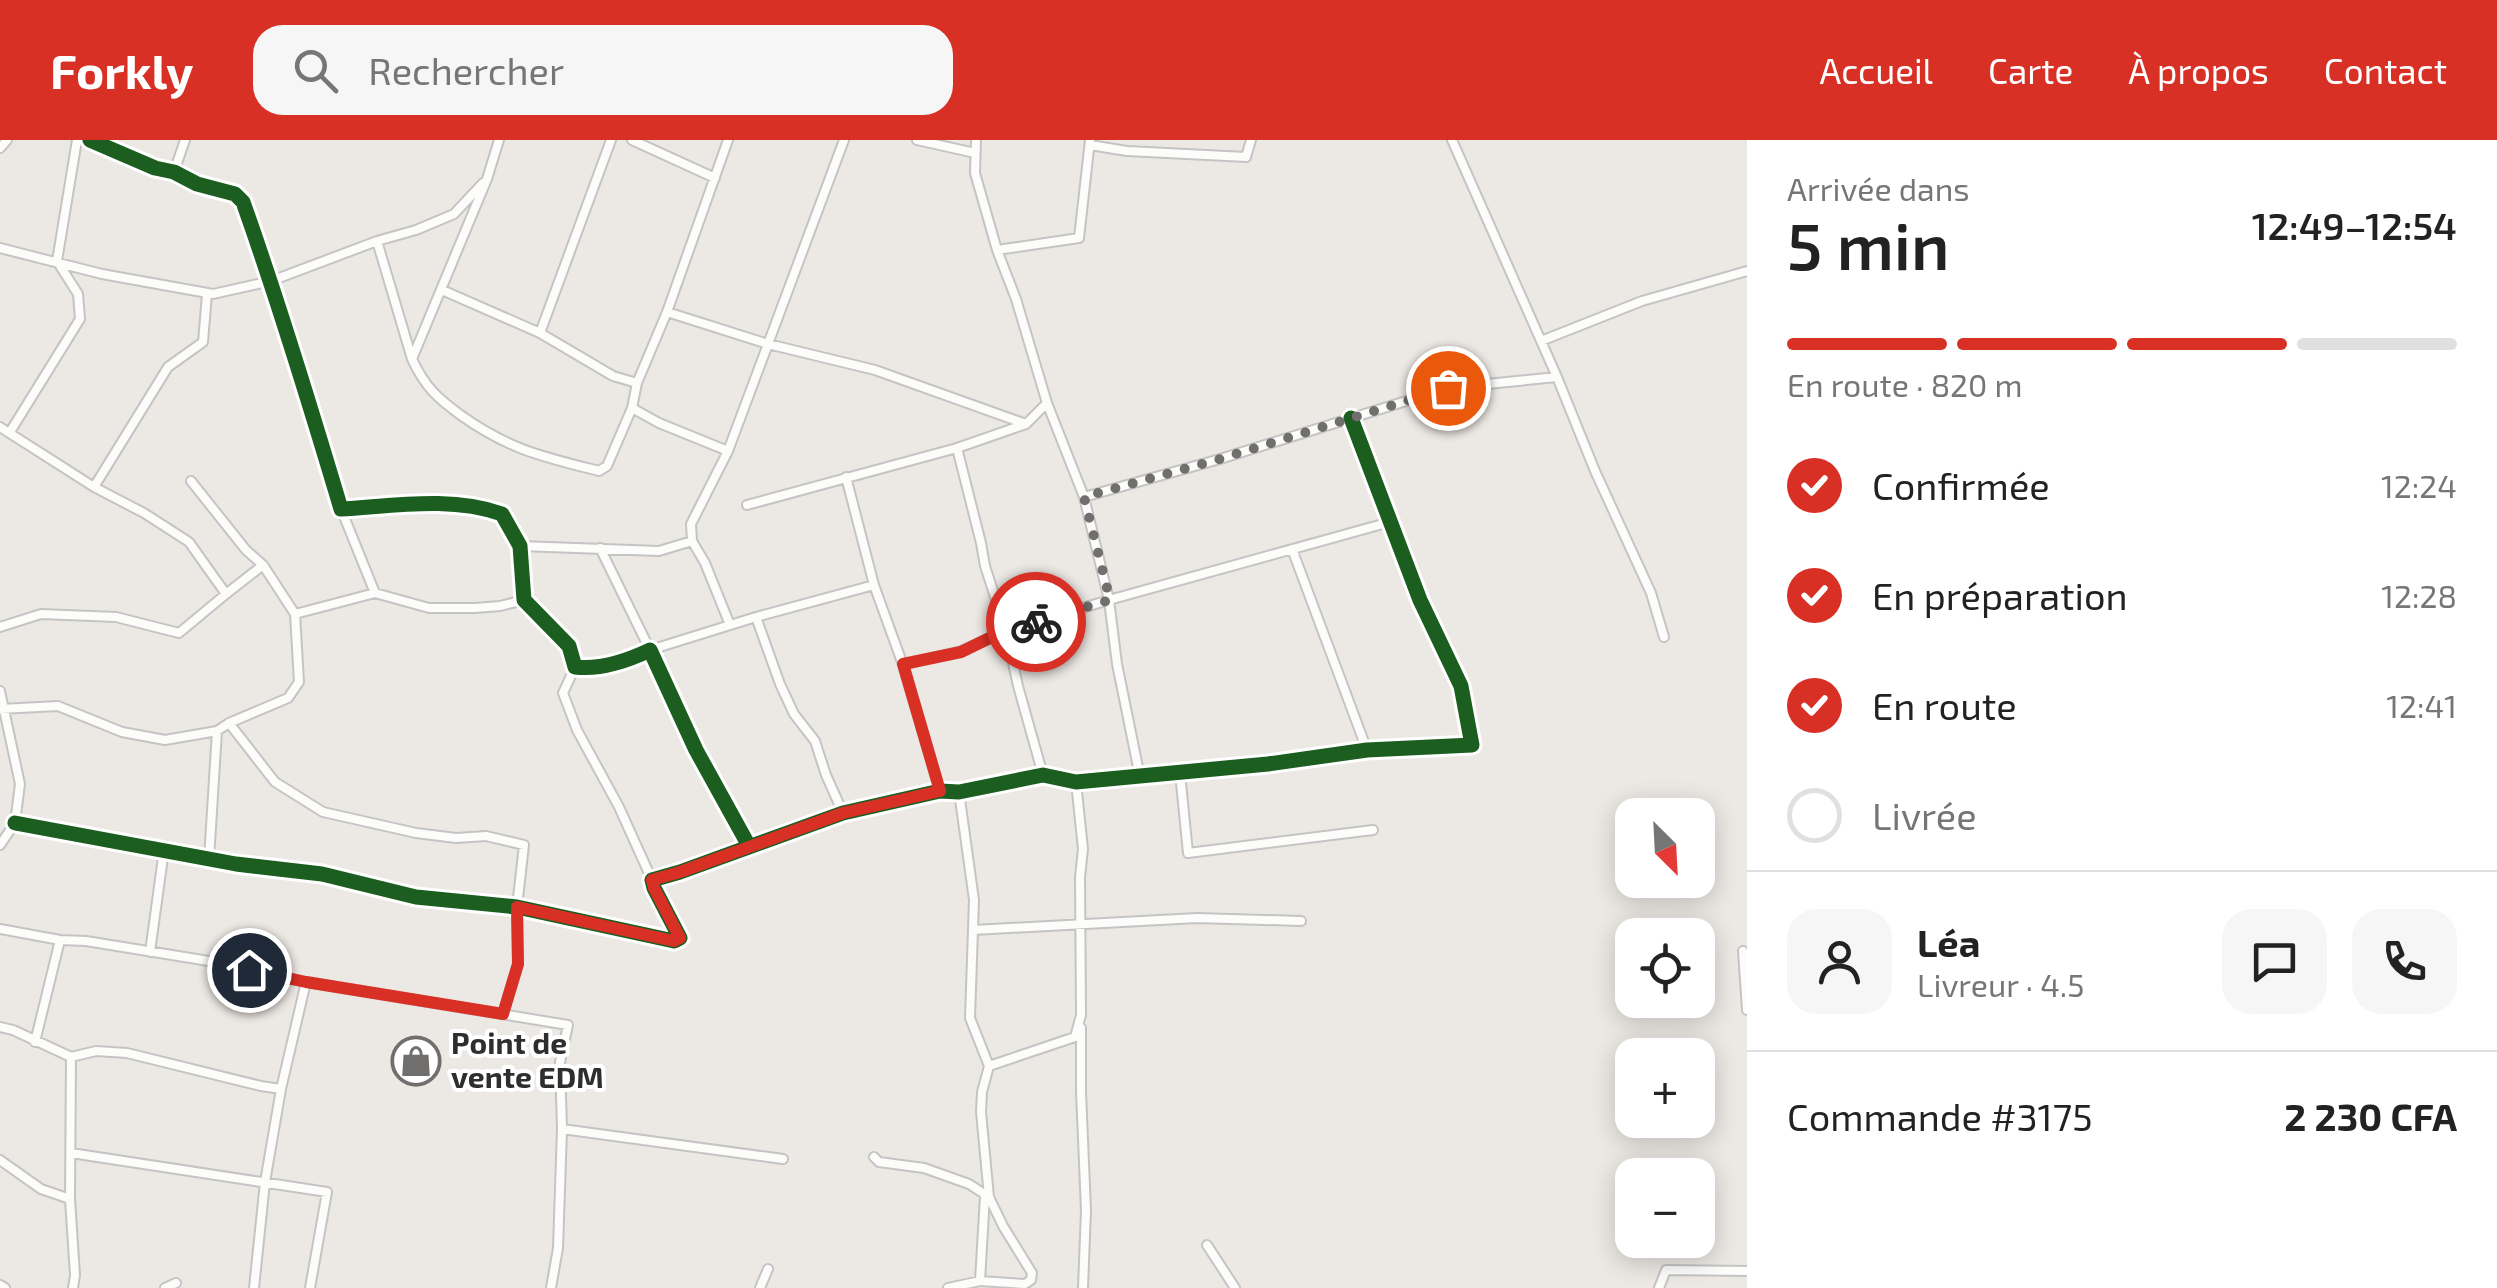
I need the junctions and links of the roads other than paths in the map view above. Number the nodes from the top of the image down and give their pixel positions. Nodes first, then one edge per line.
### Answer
1 (6, 140) edge
2 (77, 140) edge
3 (90, 140) edge
4 (185, 140) edge
5 (499, 140) edge
6 (610, 140) edge
7 (632, 140) edge
8 (728, 140) edge
9 (844, 140) edge
10 (917, 140) edge
11 (976, 140) edge
12 (1131, 140) edge
13 (1251, 140) edge
14 (1452, 140) edge
15 (1090, 142) edge
16 (0, 148) edge
17 (1128, 150) junction
18 (975, 152) junction
19 (174, 172) junction
20 (714, 178) junction
21 (487, 179) junction
22 (377, 241) junction
23 (0, 248) edge
24 (997, 250) junction
25 (58, 261) junction
26 (1747, 271) edge
27 (271, 281) junction
28 (442, 290) junction
29 (207, 294) junction
30 (667, 312) junction
31 (540, 333) junction
32 (1541, 341) junction
33 (768, 344) junction
34 (412, 359) junction
35 (1557, 377) junction
36 (636, 383) junction
37 (1047, 404) junction
38 (632, 408) junction
39 (1350, 418) junction
40 (1026, 424) junction
41 (0, 427) edge
42 (10, 432) junction
43 (957, 448) junction
44 (728, 452) junction
45 (846, 477) junction
46 (191, 481) dead end
47 (94, 487) junction
48 (1084, 497) junction
49 (747, 505) dead end
50 (341, 509) junction
51 (1390, 522) junction
52 (692, 541) junction
53 (520, 546) junction
54 (600, 548) junction
55 (1292, 549) junction
56 (263, 565) junction
57 (874, 585) junction
58 (375, 592) junction
59 (226, 594) junction
60 (524, 600) junction
61 (1110, 600) junction
62 (295, 614) junction
63 (756, 617) junction
64 (730, 625) junction
65 (0, 627) edge
66 (1006, 630) junction
67 (1664, 637) dead end
68 (650, 650) junction
69 (903, 664) junction
70 (575, 667) junction
71 (0, 691) edge
72 (2, 709) edge
73 (229, 724) junction
74 (216, 731) junction
75 (1367, 750) junction
76 (1180, 773) junction
77 (1044, 775) junction
78 (1140, 777) junction
79 (1076, 782) junction
80 (940, 791) junction
81 (959, 792) junction
82 (843, 813) junction
83 (15, 823) junction
84 (1373, 830) dead end
85 (1, 840) edge
86 (749, 846) junction
87 (164, 850) junction
88 (210, 859) junction
89 (652, 880) junction
90 (517, 907) junction
91 (1301, 921) dead end
92 (1082, 926) junction
93 (0, 928) edge
94 (973, 930) junction
95 (60, 940) junction
96 (1743, 951) dead end
97 (150, 952) junction
98 (306, 982) junction
99 (1747, 1010) edge
100 (503, 1014) junction
101 (1081, 1015) junction
102 (0, 1026) edge
103 (36, 1042) junction
104 (71, 1057) junction
105 (989, 1066) junction
106 (282, 1089) junction
107 (562, 1129) junction
108 (71, 1153) junction
109 (874, 1158) dead end
110 (783, 1159) dead end
111 (0, 1160) edge
112 (265, 1182) junction
113 (987, 1197) junction
114 (70, 1199) junction
115 (1207, 1246) dead end
116 (768, 1269) dead end
117 (1747, 1271) edge
118 (980, 1282) junction
119 (176, 1283) dead end
120 (73, 1288) edge
121 (165, 1288) edge
122 (254, 1288) edge
123 (310, 1288) edge
124 (551, 1288) edge
125 (760, 1288) edge
126 (948, 1288) edge
127 (1083, 1288) edge
128 (1236, 1288) edge
129 (1660, 1288) edge

1 - 16 street
2 - 25 street
3 - 19 street
4 - 19 street
5 - 21 street
6 - 31 street
7 - 20 street
8 - 20 street
9 - 33 street
10 - 18 street
11 - 18 street
12 - 17 street
13 - 17 street
14 - 32 street
15 - 17 street
15 - 24 street
18 - 24 street
19 - 27 street
20 - 30 street
21 - 22 street
21 - 28 street
22 - 27 street
22 - 34 street
23 - 25 street
24 - 37 street
25 - 29 street
25 - 42 street
26 - 32 street
27 - 29 street
27 - 50 street
28 - 31 street
28 - 34 street
29 - 47 street
30 - 33 street
30 - 36 street
31 - 36 street
32 - 35 street
33 - 40 street
33 - 44 street
34 - 38 street
35 - 39 street
35 - 67 street
36 - 38 street
37 - 40 street
37 - 48 street
38 - 44 street
39 - 48 street
39 - 51 street
40 - 43 street
41 - 42 street
42 - 47 street
43 - 45 street
43 - 66 street
44 - 52 street
45 - 49 street
45 - 57 street
46 - 56 street
47 - 59 street
48 - 61 street
50 - 53 street
50 - 58 street
51 - 55 street
51 - 75 street
52 - 54 street
52 - 64 street
53 - 54 street
53 - 60 street
54 - 68 street
55 - 61 street
55 - 75 street
56 - 59 street
56 - 62 street
57 - 63 street
57 - 69 street
58 - 60 street
58 - 62 street
59 - 65 street
60 - 70 street
61 - 66 street
61 - 78 street
62 - 73 street
63 - 64 street
63 - 82 street
64 - 68 street
66 - 69 street
66 - 77 street
68 - 70 street
68 - 86 street
69 - 80 street
70 - 89 street
71 - 72 street
72 - 74 street
72 - 83 street
73 - 74 street
73 - 90 street
74 - 88 street
75 - 76 street
76 - 78 street
76 - 84 street
77 - 79 street
77 - 81 street
78 - 79 street
79 - 92 street
80 - 81 street
80 - 82 street
81 - 94 street
82 - 86 street
83 - 85 street
83 - 87 street
86 - 89 street
87 - 88 street
87 - 97 street
88 - 90 street
89 - 90 street
90 - 100 street
91 - 92 street
92 - 94 street
92 - 101 street
93 - 95 street
94 - 105 street
95 - 97 street
95 - 103 street
96 - 99 street
97 - 98 street
98 - 100 street
98 - 106 street
100 - 107 street
101 - 105 street
101 - 127 street
102 - 103 street
103 - 104 street
104 - 106 street
104 - 108 street
105 - 113 street
106 - 112 street
107 - 110 street
107 - 124 street
108 - 112 street
108 - 114 street
109 - 113 street
111 - 114 street
112 - 122 street
112 - 123 street
113 - 118 street
113 - 118 street
114 - 120 street
115 - 128 street
116 - 125 street
117 - 129 street
118 - 126 street
119 - 121 street

